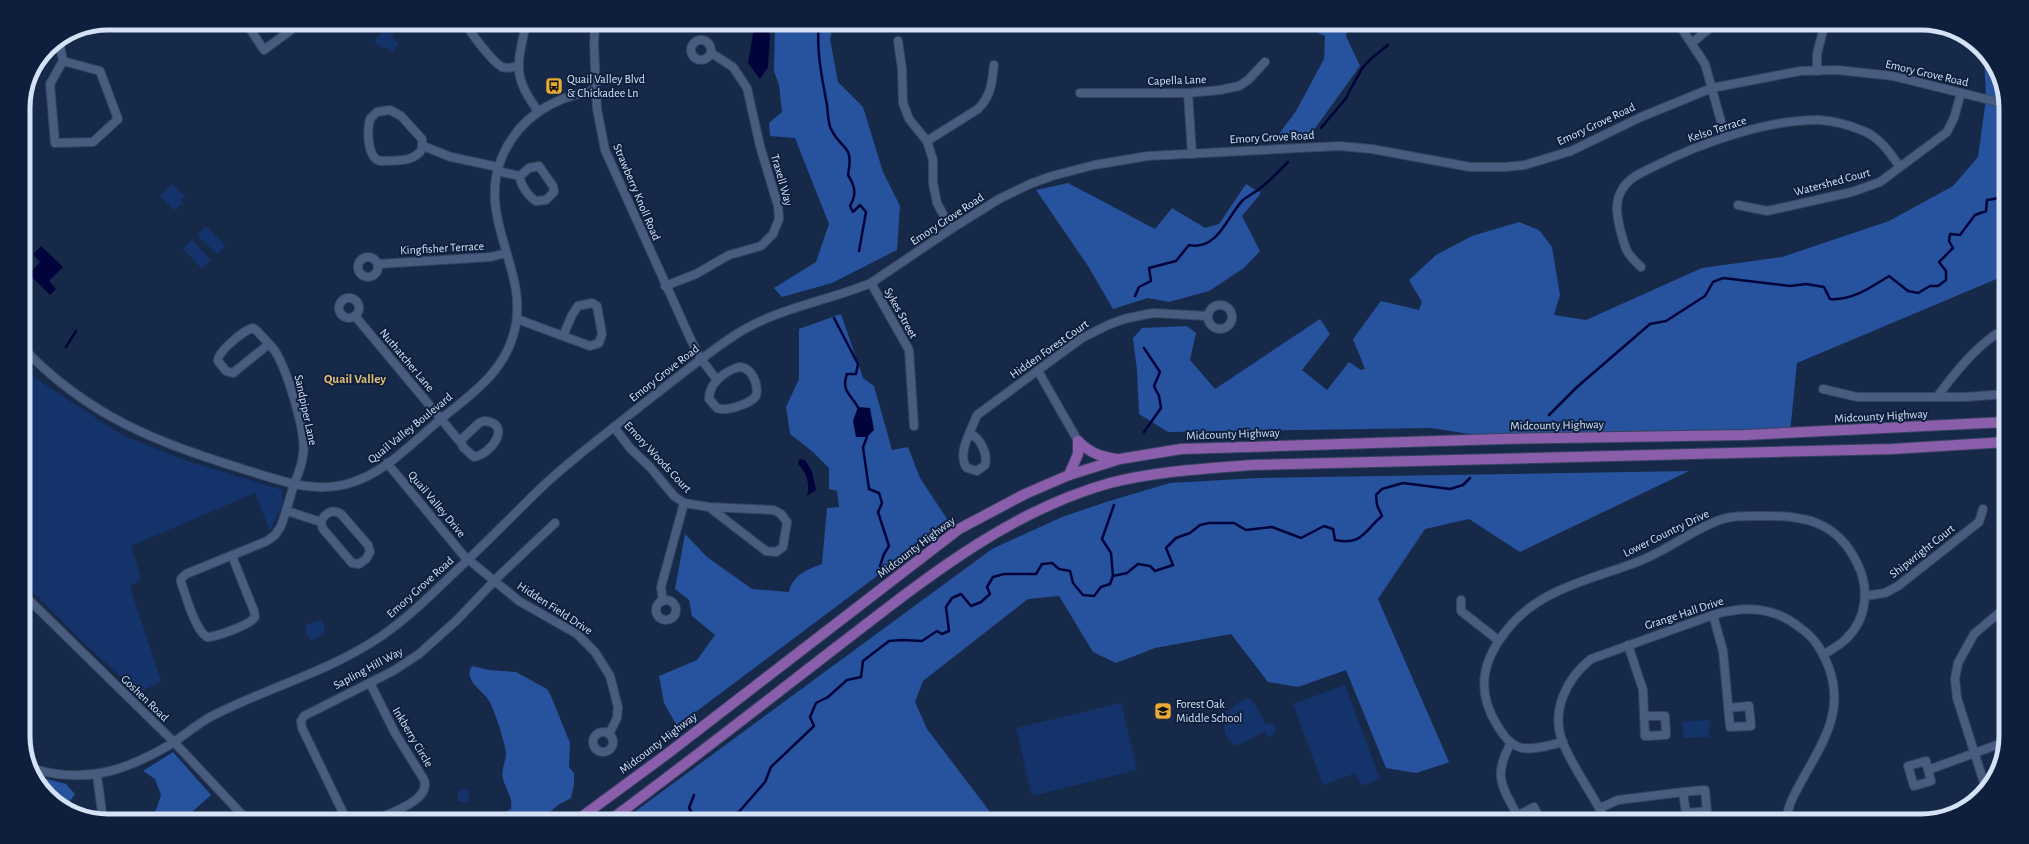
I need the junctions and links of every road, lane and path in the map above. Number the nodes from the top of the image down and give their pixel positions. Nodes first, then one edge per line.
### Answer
1 (251, 30) edge
2 (291, 30) edge
3 (470, 30) edge
4 (525, 30) edge
5 (595, 30) edge
6 (1683, 30) edge
7 (1708, 30) edge
8 (1823, 30) edge
9 (898, 41) dead end
10 (1692, 43) junction
11 (60, 47) edge
12 (711, 53) dead end
13 (63, 61) junction
14 (1265, 62) dead end
15 (994, 65) dead end
16 (518, 66) junction
17 (1817, 71) junction
18 (1712, 88) junction
19 (596, 90) junction
20 (1080, 93) dead end
21 (1188, 93) junction
22 (1961, 93) junction
23 (1999, 102) edge
24 (538, 111) junction
25 (1726, 136) junction
26 (928, 141) junction
27 (423, 146) junction
28 (1192, 154) junction
29 (1900, 167) junction
30 (498, 169) junction
31 (520, 176) junction
32 (1738, 205) dead end
33 (952, 229) junction
34 (506, 253) junction
35 (378, 264) dead end
36 (1641, 267) dead end
37 (871, 283) junction
38 (665, 286) junction
39 (355, 316) dead end
40 (1208, 316) dead end
41 (517, 319) junction
42 (1999, 335) edge
43 (563, 336) junction
44 (269, 344) junction
45 (30, 354) edge
46 (701, 360) junction
47 (1038, 370) junction
48 (717, 380) junction
49 (1823, 390) dead end
50 (1999, 394) edge
51 (1937, 397) junction
52 (441, 419) junction
53 (1999, 422) edge
54 (914, 426) dead end
55 (614, 427) junction
56 (970, 434) dead end
57 (1078, 441) junction
58 (1999, 442) edge
59 (461, 443) junction
60 (1120, 459) junction
61 (388, 463) junction
62 (1069, 475) junction
63 (294, 484) junction
64 (684, 503) junction
65 (709, 507) junction
66 (1983, 509) dead end
67 (287, 511) junction
68 (321, 522) junction
69 (555, 523) dead end
70 (232, 556) junction
71 (468, 559) junction
72 (494, 581) junction
73 (1865, 596) junction
74 (1462, 600) dead end
75 (30, 601) edge
76 (663, 601) dead end
77 (1999, 613) edge
78 (1713, 615) junction
79 (1498, 640) junction
80 (1628, 644) junction
81 (1823, 655) junction
82 (370, 683) junction
83 (1728, 708) dead end
84 (1645, 716) dead end
85 (609, 734) dead end
86 (174, 742) junction
87 (1563, 742) junction
88 (1511, 743) junction
89 (1998, 744) edge
90 (1974, 753) junction
91 (38, 770) edge
92 (1928, 770) dead end
93 (97, 775) junction
94 (1984, 782) edge
95 (1683, 792) dead end
96 (1600, 808) junction
97 (102, 814) edge
98 (241, 814) edge
99 (344, 814) edge
100 (387, 814) edge
101 (586, 814) edge
102 (618, 814) edge
103 (1516, 814) edge
104 (1524, 814) edge
105 (1538, 814) edge
106 (1603, 814) edge
107 (1787, 814) edge

1 - 2 street
3 - 16 street
4 - 16 street
5 - 19 street, Strawberry Knoll Road
6 - 10 street
7 - 10 street
8 - 17 street
9 - 26 street
10 - 18 street
11 - 13 street
12 - 38 street, Traxell Way
13 - 13 street
14 - 21 street, Capella Lane
15 - 26 street
16 - 24 street
17 - 18 street, Emory Grove Road
17 - 22 street, Emory Grove Road
18 - 25 street
18 - 28 street, Emory Grove Road
19 - 24 street, Quail Valley Boulevard
19 - 38 street, Strawberry Knoll Road
20 - 21 street, Capella Lane
21 - 28 street
22 - 23 street, Emory Grove Road
22 - 29 street, Watershed Court
24 - 30 street, Quail Valley Boulevard
25 - 29 street, Kelso Terrace
25 - 36 street, Kelso Terrace
26 - 33 street
27 - 27 street
27 - 30 street
28 - 33 street, Emory Grove Road
29 - 32 street, Watershed Court
30 - 31 street
30 - 34 street, Quail Valley Boulevard
31 - 31 street
33 - 37 street, Emory Grove Road
34 - 35 street, Kingfisher Terrace
34 - 41 street, Quail Valley Boulevard
37 - 46 street, Emory Grove Road
37 - 54 street, Sykes Street
38 - 46 street, Strawberry Knoll Road
39 - 52 street, Nuthatcher Lane
40 - 47 street, Hidden Forest Court
41 - 43 street
41 - 52 street, Quail Valley Boulevard
42 - 51 street
43 - 43 street
44 - 44 street, Sandpiper Lane
44 - 63 street, Sandpiper Lane
45 - 63 street, Quail Valley Boulevard
46 - 48 street, Strawberry Knoll Road
46 - 55 street, Emory Grove Road
47 - 56 street, Hidden Forest Court
47 - 57 street
48 - 48 street
49 - 51 street
50 - 51 street
52 - 59 street, Nuthatcher Lane
52 - 61 street, Quail Valley Boulevard
53 - 60 main road, Midcounty Highway
55 - 64 street, Emory Woods Court
55 - 71 street, Emory Grove Road
57 - 60 main road
57 - 62 main road
58 - 102 main road
59 - 59 street
60 - 62 main road, Midcounty Highway
61 - 63 street, Quail Valley Boulevard
61 - 71 street, Quail Valley Drive
62 - 101 main road, Midcounty Highway
63 - 67 street, Sandpiper Lane
64 - 65 street, Emory Woods Court
64 - 76 street
65 - 65 street, Emory Woods Court
66 - 73 street, Shipwright Court
67 - 68 street
67 - 70 street, Sandpiper Lane
68 - 68 street
69 - 72 street
70 - 70 street, Sandpiper Lane
71 - 72 street, Hidden Field Drive
71 - 86 street, Emory Grove Road
72 - 82 street, Sapling Hill Way
72 - 85 street, Hidden Field Drive
73 - 79 street, Lower Country Drive
73 - 81 street, Lower Country Drive
74 - 79 street
75 - 86 street, Goshen Road
77 - 90 street
78 - 80 street, Grange Hall Drive
78 - 81 street, Grange Hall Drive
78 - 83 street
79 - 88 street, Lower Country Drive
80 - 84 street
80 - 87 street, Grange Hall Drive
81 - 107 street, Grange Hall Drive
82 - 99 street, Sapling Hill Way
82 - 100 street, Inkberry Circle
86 - 93 street, Emory Grove Road
86 - 98 street, Goshen Road
87 - 88 street
87 - 96 street, Grange Hall Drive
88 - 103 street
89 - 90 street
90 - 92 street
90 - 94 street
91 - 93 street, Emory Grove Road
93 - 97 street
95 - 96 street
96 - 106 street, Grange Hall Drive
104 - 105 street

